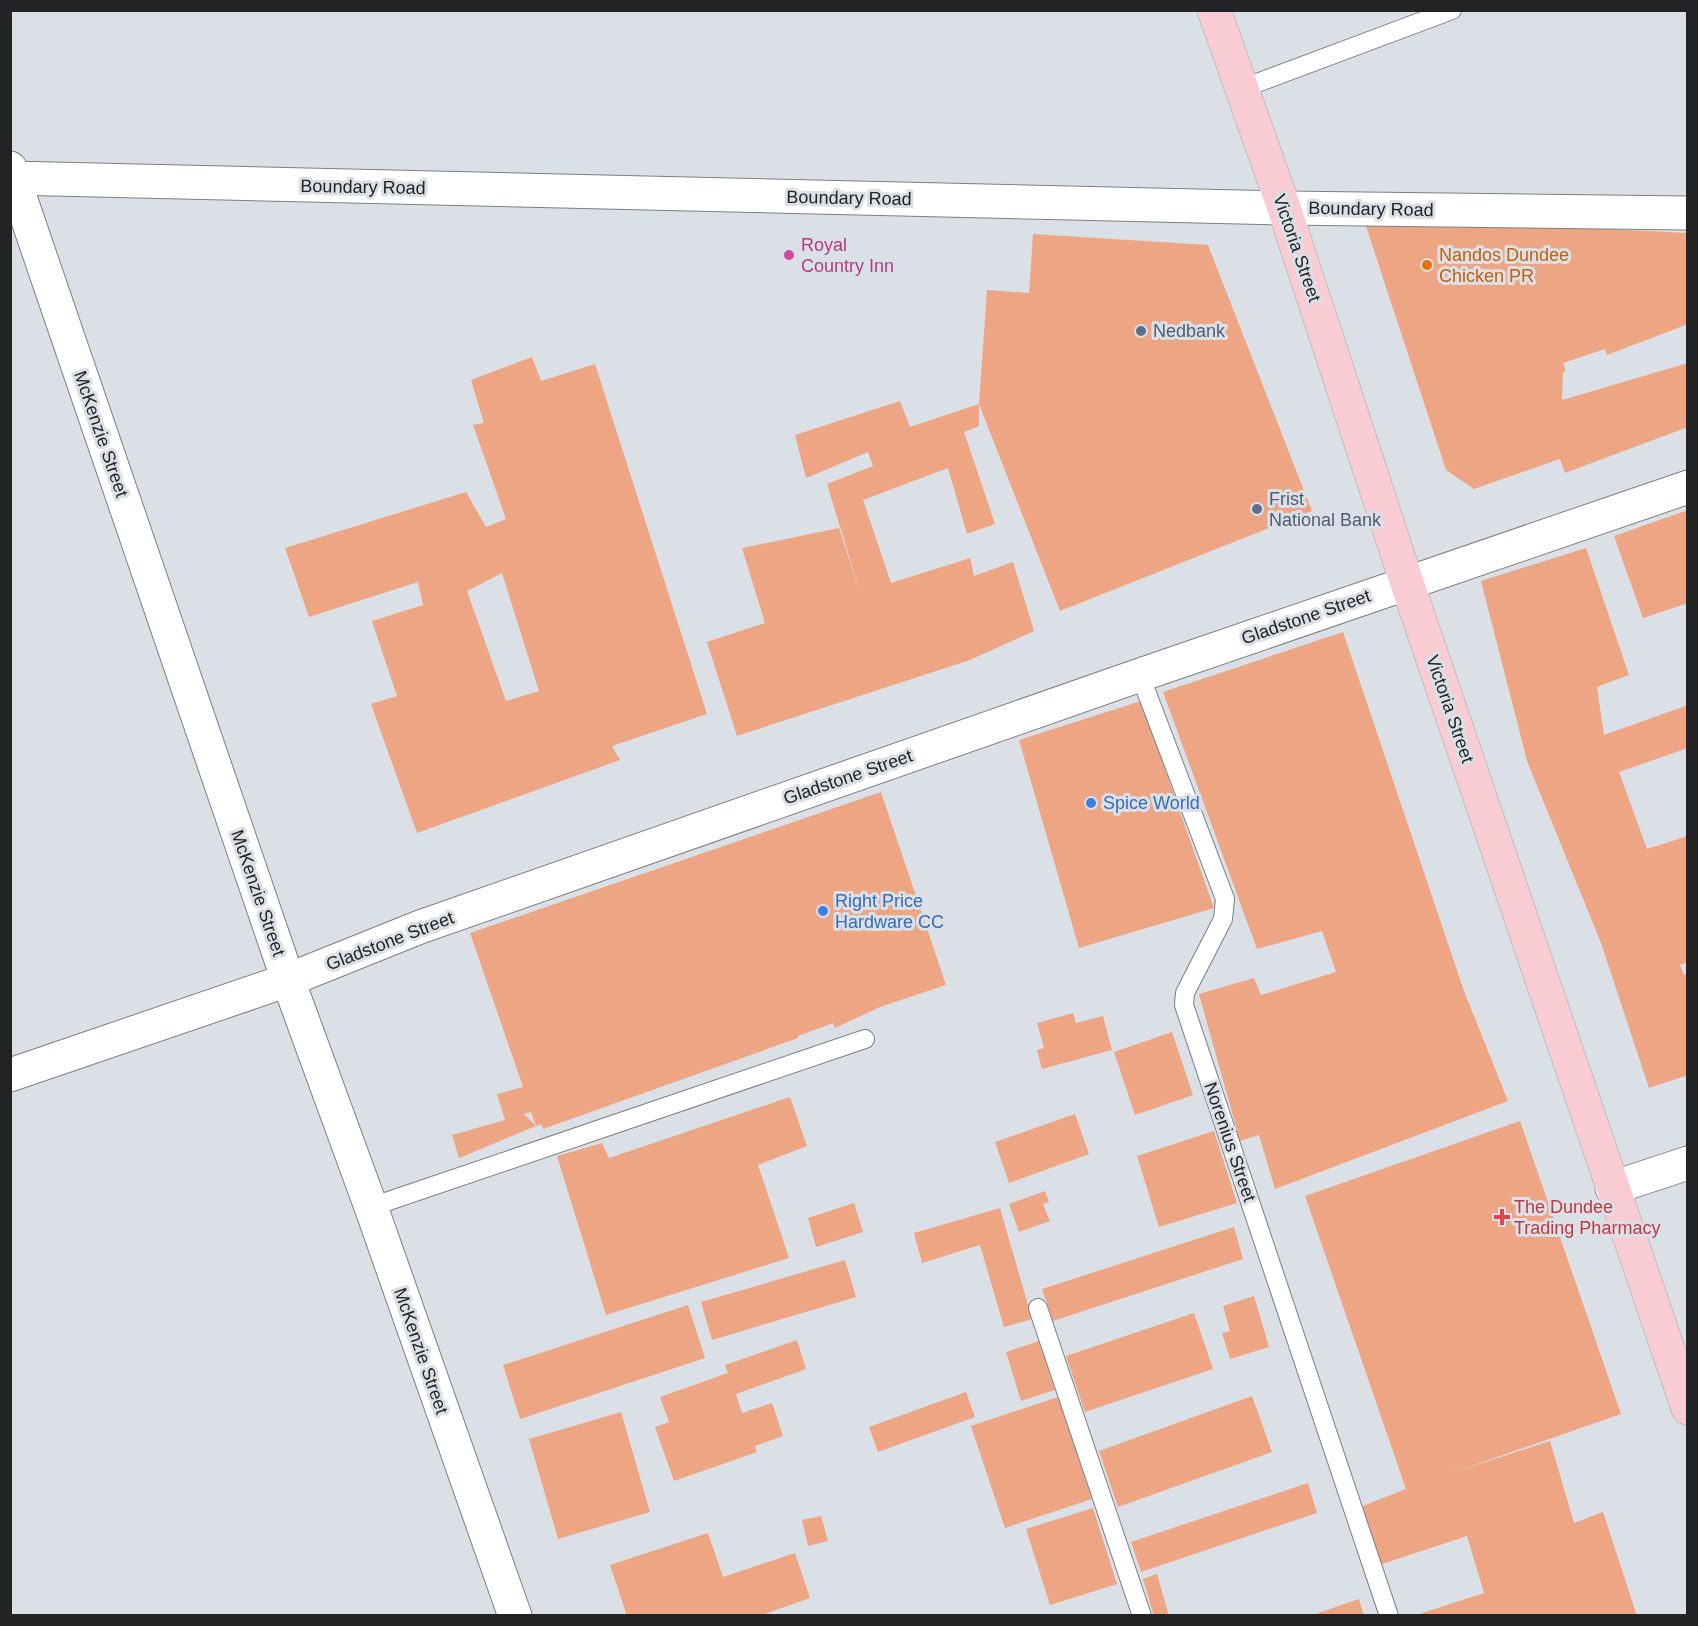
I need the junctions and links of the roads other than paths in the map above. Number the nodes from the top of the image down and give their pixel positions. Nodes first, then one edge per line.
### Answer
1 (1214, 10) edge
2 (1452, 10) edge
3 (1241, 89) junction
4 (12, 175) edge
5 (1284, 208) junction
6 (1688, 213) edge
7 (1688, 487) edge
8 (1407, 583) junction
9 (1140, 675) junction
10 (288, 980) junction
11 (865, 1039) dead end
12 (10, 1075) edge
13 (1688, 1163) edge
14 (1612, 1188) junction
15 (371, 1207) junction
16 (1038, 1308) dead end
17 (1688, 1408) edge
18 (515, 1616) edge
19 (1142, 1616) edge
20 (1389, 1616) edge

1 - 3 main road, Victoria Street
2 - 3 lane
3 - 5 main road, Victoria Street
4 - 5 street, Boundary Road
4 - 10 street, McKenzie Street
5 - 6 street, Boundary Road
5 - 8 main road, Victoria Street
7 - 8 street, Gladstone Street
8 - 9 street, Gladstone Street
8 - 14 main road, Victoria Street
9 - 10 street, Gladstone Street
9 - 20 lane, Norenius Street
10 - 12 street, Gladstone Street
10 - 15 street, McKenzie Street
11 - 15 lane
13 - 14 street
14 - 17 main road, Victoria Street
15 - 18 street, McKenzie Street
16 - 19 lane

